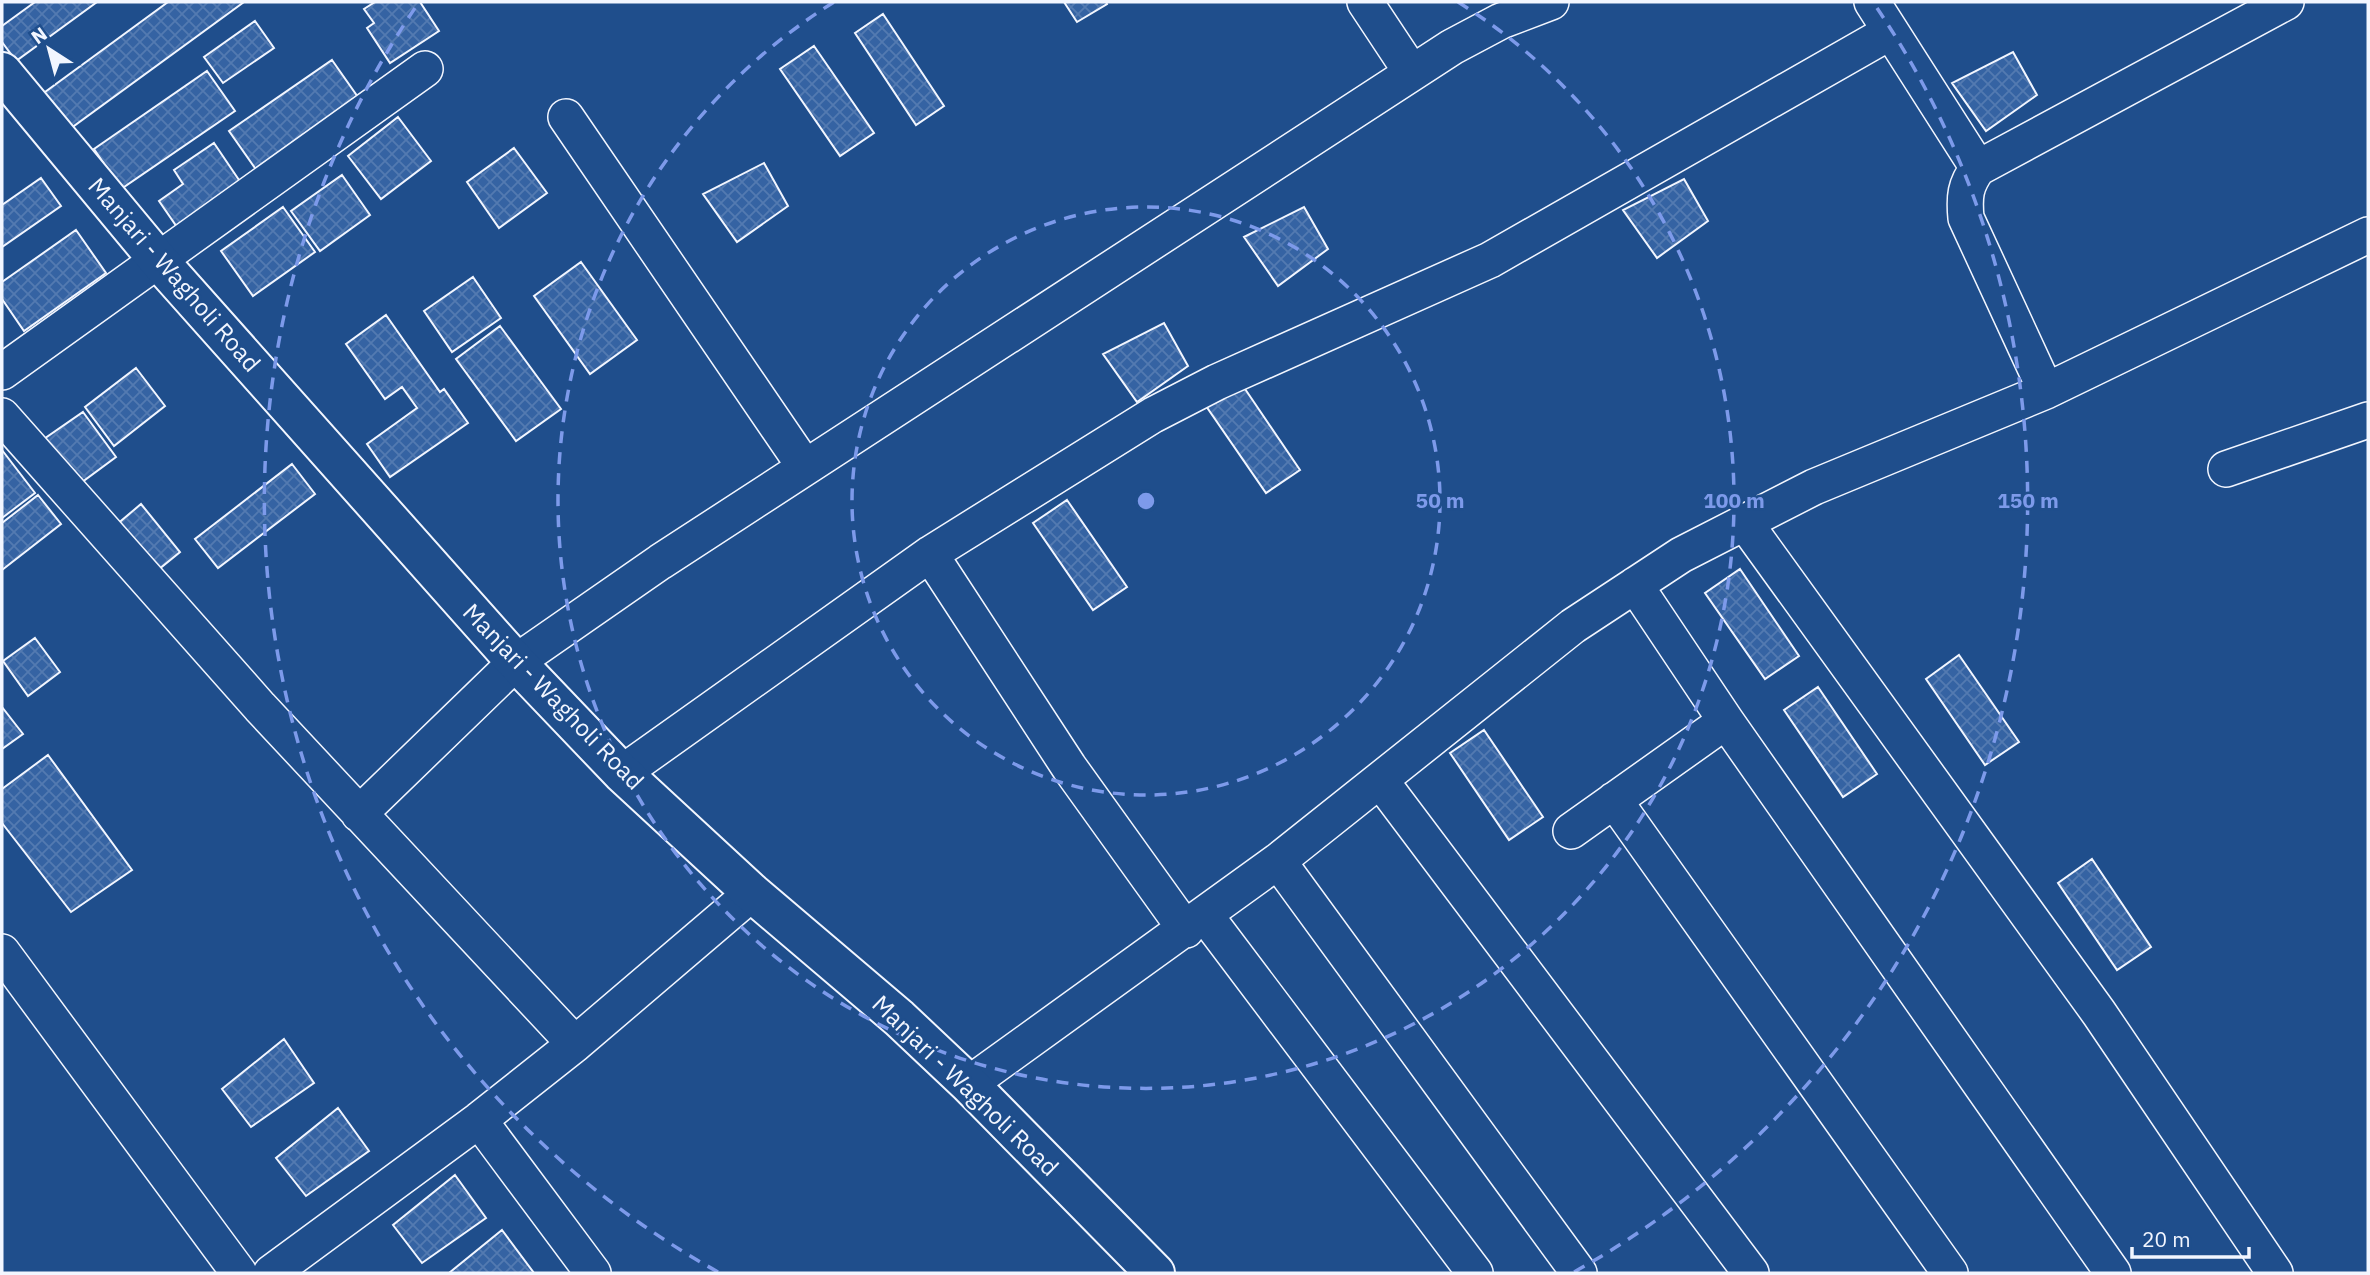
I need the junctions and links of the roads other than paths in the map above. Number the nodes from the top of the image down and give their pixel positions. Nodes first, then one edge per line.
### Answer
1 (1365, 2) edge
2 (1552, 2) edge
3 (1872, 2) edge
4 (2286, 2) edge
5 (1890, 32) junction
6 (425, 69) dead end
7 (2, 72) edge
8 (1412, 73) junction
9 (566, 117) dead end
10 (1978, 168) junction
11 (2368, 235) edge
12 (159, 261) junction
13 (2, 372) edge
14 (2046, 391) junction
15 (2, 416) edge
16 (2368, 420) edge
17 (805, 467) junction
18 (2226, 469) dead end
19 (1745, 523) junction
20 (930, 554) junction
21 (1635, 585) junction
22 (516, 663) junction
23 (1726, 721) junction
24 (622, 773) junction
25 (1380, 780) junction
26 (1614, 800) junction
27 (359, 814) junction
28 (1571, 831) dead end
29 (1278, 861) junction
30 (752, 893) junction
31 (1195, 922) junction
32 (2, 952) edge
33 (575, 1044) junction
34 (970, 1084) junction
35 (479, 1121) junction
36 (239, 1273) edge
37 (271, 1273) edge
38 (593, 1273) edge
39 (1155, 1273) edge
40 (1475, 1273) edge
41 (1579, 1273) edge
42 (1751, 1273) edge
43 (1950, 1273) edge
44 (2113, 1273) edge
45 (2276, 1273) edge

1 - 8 street
2 - 8 street
3 - 5 street
4 - 10 street
5 - 10 street
5 - 20 street
6 - 12 street
7 - 12 main road, Manjari - Wagholi Road
8 - 17 street
9 - 17 street
10 - 14 street
11 - 14 street
12 - 13 street
12 - 22 main road, Manjari - Wagholi Road
14 - 19 street
15 - 27 street
16 - 18 street
17 - 22 street
19 - 21 street
19 - 45 street
20 - 24 street
20 - 31 street
21 - 23 street
21 - 25 street
22 - 24 main road, Manjari - Wagholi Road
22 - 27 street
23 - 26 street
23 - 44 street
24 - 30 main road, Manjari - Wagholi Road
25 - 29 street
25 - 42 street
26 - 28 street
26 - 43 street
27 - 33 street
29 - 31 street
29 - 41 street
30 - 33 street
30 - 34 main road, Manjari - Wagholi Road
31 - 34 street
31 - 40 street
32 - 36 street
33 - 35 street
34 - 39 main road, Manjari - Wagholi Road
35 - 37 street
35 - 38 street

